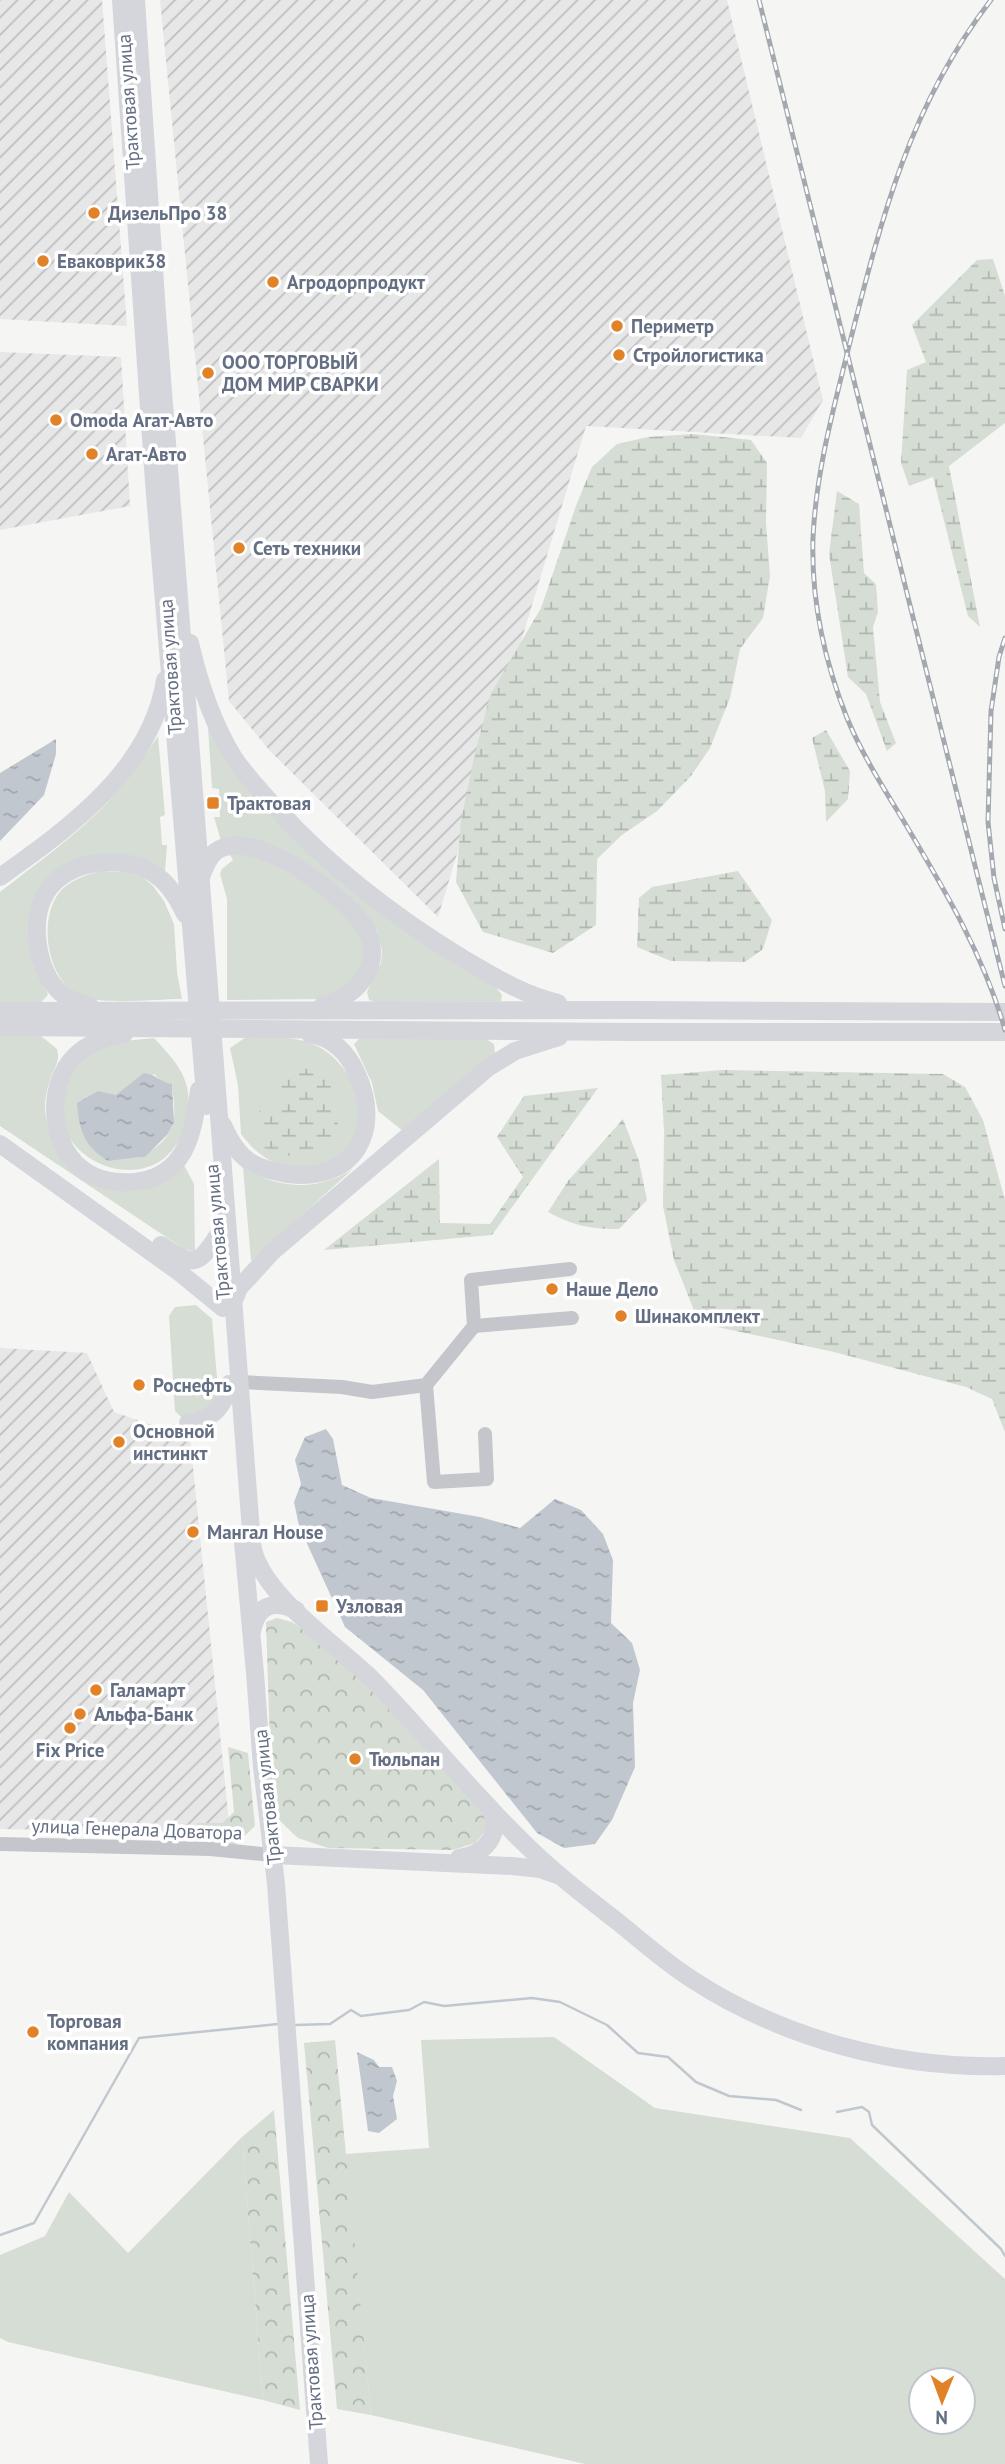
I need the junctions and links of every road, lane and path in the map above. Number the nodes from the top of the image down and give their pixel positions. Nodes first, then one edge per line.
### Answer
1 (121, 0) edge
2 (136, 0) edge
3 (179, 601) junction
4 (168, 642) junction
5 (0, 877) edge
6 (200, 880) junction
7 (190, 925) junction
8 (245, 1009) junction
9 (104, 1010) junction
10 (632, 1010) junction
11 (0, 1011) edge
12 (1005, 1012) edge
13 (0, 1027) edge
14 (159, 1028) junction
15 (247, 1029) junction
16 (632, 1032) junction
17 (1005, 1032) edge
18 (202, 1066) junction
19 (219, 1116) junction
20 (0, 1132) edge
21 (0, 1144) edge
22 (218, 1235) junction
23 (570, 1269) dead end
24 (229, 1305) junction
25 (572, 1318) dead end
26 (474, 1326) junction
27 (235, 1383) junction
28 (426, 1385) junction
29 (188, 1423) dead end
30 (485, 1434) dead end
31 (296, 1610) junction
32 (251, 1634) junction
33 (488, 1805) junction
34 (0, 1844) edge
35 (273, 1855) junction
36 (417, 1861) junction
37 (566, 1879) junction
38 (1005, 2066) edge
39 (319, 2464) edge

1 - 4 main road, Трактовая улица
2 - 3 main road, Трактовая улица
3 - 6 main road, Трактовая улица
3 - 10 main road
4 - 5 main road
4 - 7 main road, Трактовая улица
6 - 8 main road
6 - 19 main road, Трактовая улица
7 - 9 main road
7 - 18 main road, Трактовая улица
8 - 9 main road
8 - 10 main road
9 - 11 main road
10 - 12 main road
13 - 14 main road
14 - 15 main road
14 - 18 main road
15 - 16 main road
15 - 19 main road
16 - 17 main road
16 - 24 main road
18 - 22 main road, Трактовая улица
19 - 24 main road, Трактовая улица
20 - 22 main road
21 - 24 main road
22 - 24 main road, Трактовая улица
23 - 26 street
24 - 27 main road, Трактовая улица
25 - 26 street
26 - 28 street
27 - 28 street
27 - 29 main road
27 - 31 main road, Трактовая улица
27 - 32 main road, Трактовая улица
28 - 30 street
31 - 32 main road
31 - 33 main road, Трактовая улица
32 - 35 main road, Трактовая улица
33 - 36 main road
33 - 37 main road, Трактовая улица
34 - 35 street, улица Генерала Доватора
35 - 36 main road
35 - 39 main road, Трактовая улица
36 - 37 main road
37 - 38 main road, Трактовая улица

